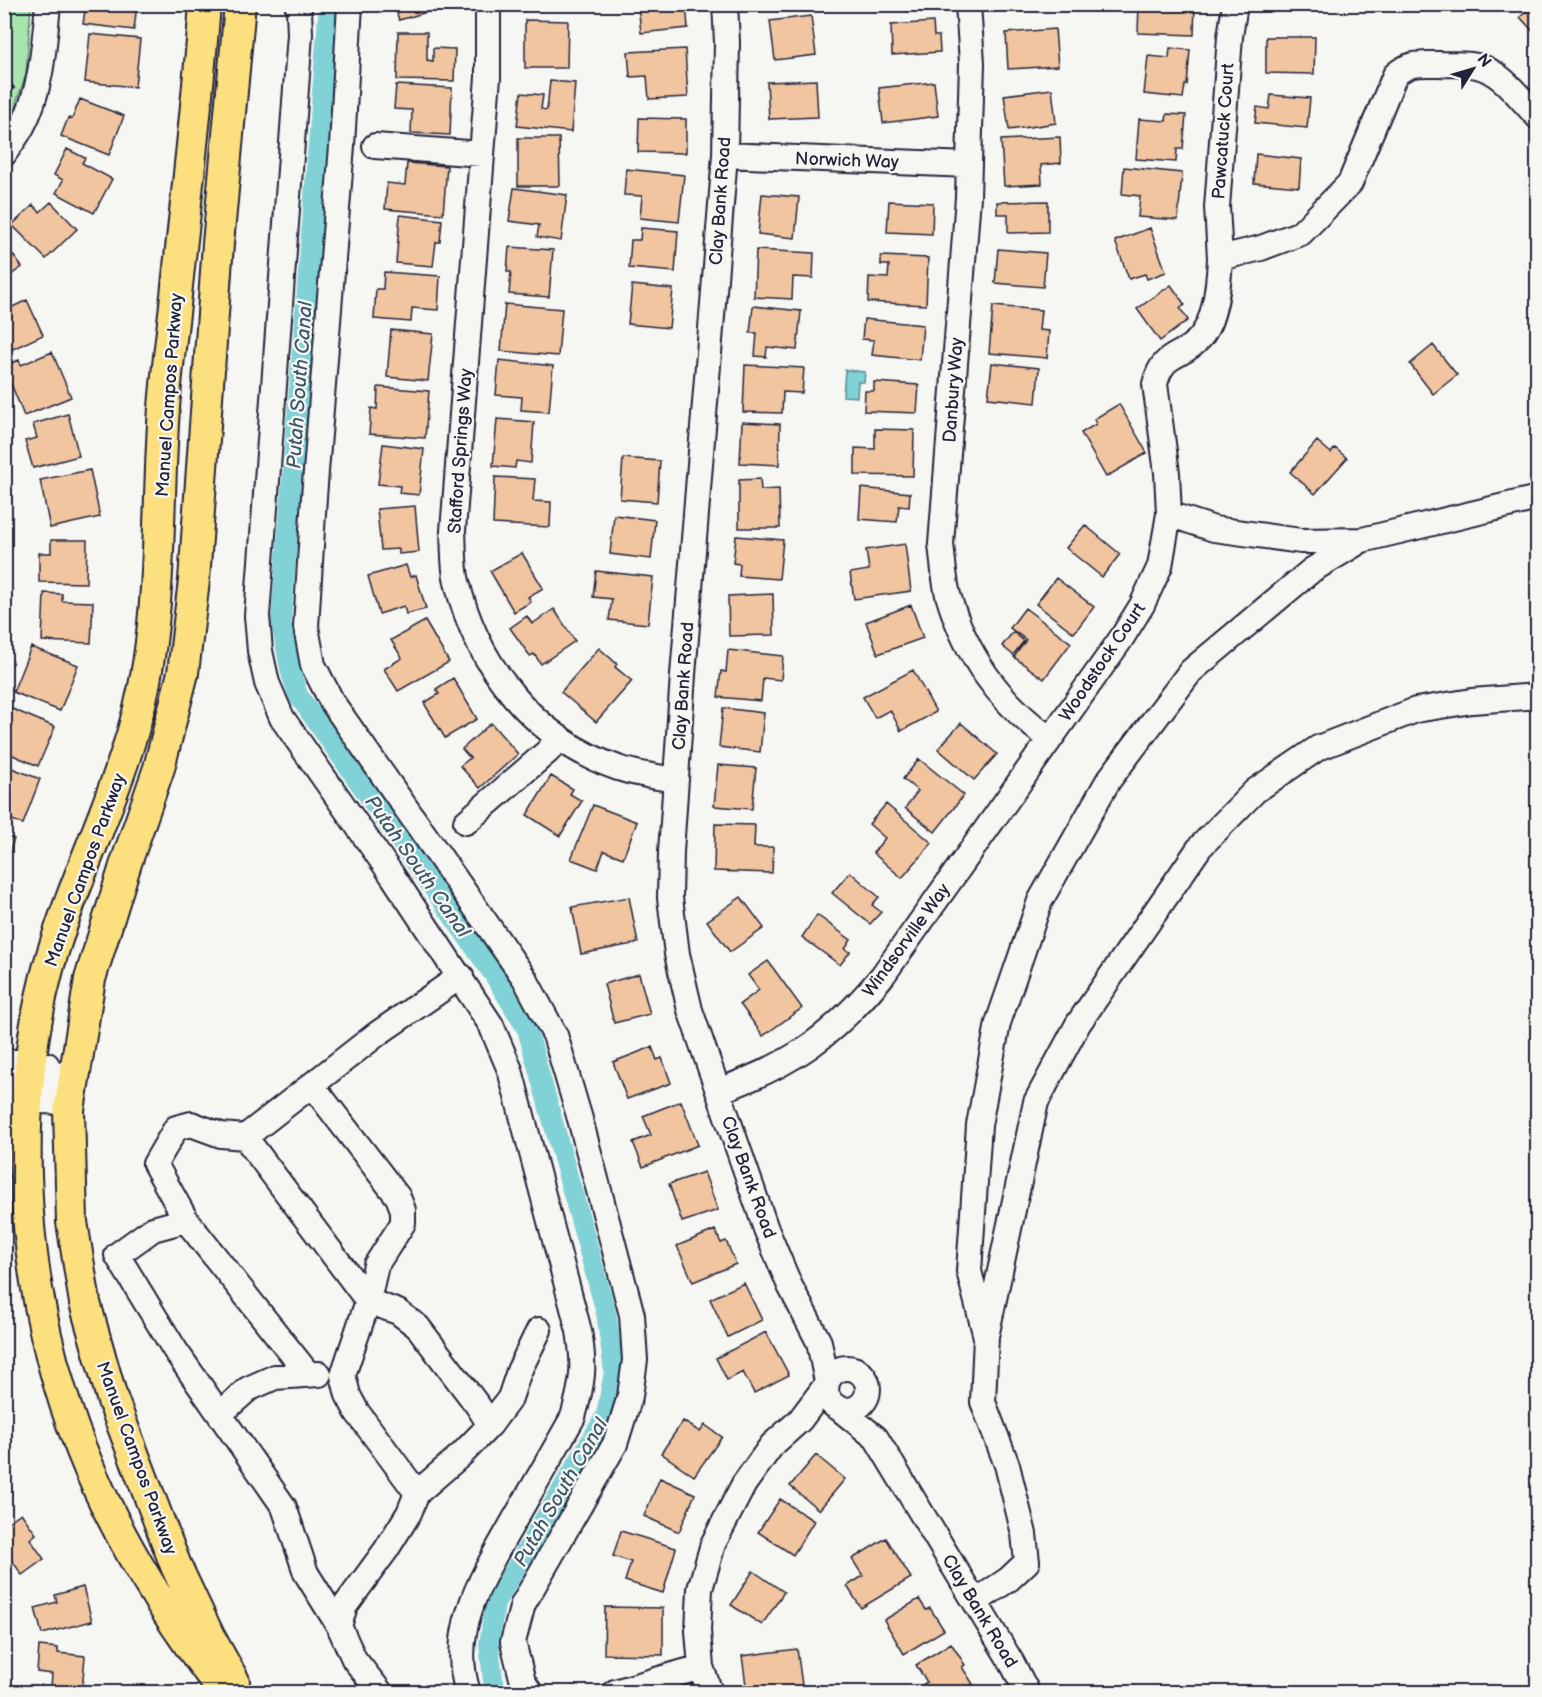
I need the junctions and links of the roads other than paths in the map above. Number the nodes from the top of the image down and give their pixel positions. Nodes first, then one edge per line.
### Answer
1 (48, 4) edge
2 (205, 4) edge
3 (240, 4) edge
4 (297, 4) edge
5 (350, 4) edge
6 (488, 4) edge
7 (725, 4) edge
8 (968, 4) edge
9 (1234, 4) edge
10 (1538, 117) edge
11 (375, 146) dead end
12 (4, 154) edge
13 (482, 154) junction
14 (725, 154) junction
15 (969, 165) junction
16 (1220, 258) junction
17 (1538, 498) edge
18 (1169, 514) junction
19 (1362, 540) junction
20 (1538, 696) edge
21 (560, 738) junction
22 (1050, 739) junction
23 (676, 780) junction
24 (466, 822) dead end
25 (461, 976) junction
26 (75, 1067) junction
27 (16, 1081) edge
28 (312, 1085) junction
29 (717, 1091) junction
30 (70, 1102) junction
31 (245, 1137) junction
32 (186, 1220) junction
33 (368, 1301) junction
34 (539, 1330) dead end
35 (986, 1337) junction
36 (819, 1342) junction
37 (852, 1369) junction
38 (308, 1374) junction
39 (343, 1374) junction
40 (827, 1383) junction
41 (868, 1392) junction
42 (840, 1409) junction
43 (220, 1414) junction
44 (800, 1420) junction
45 (490, 1425) junction
46 (876, 1438) junction
47 (417, 1492) junction
48 (975, 1602) junction
49 (339, 1626) junction
50 (701, 1667) junction
51 (224, 1692) edge
52 (241, 1692) edge
53 (380, 1692) edge
54 (468, 1692) edge
55 (530, 1692) edge
56 (615, 1692) edge
57 (710, 1692) edge
58 (1027, 1692) edge

1 - 12 street
2 - 27 main road, Manuel Campos Parkway
3 - 26 main road, Manuel Campos Parkway
4 - 25 street
5 - 55 street
6 - 13 street, Stafford Springs Way
7 - 14 street, Clay Bank Road
8 - 15 street, Danbury Way
9 - 16 street, Pawcatuck Court
10 - 16 street
11 - 13 street
13 - 21 street, Stafford Springs Way
14 - 15 street, Norwich Way
14 - 23 street, Clay Bank Road
15 - 22 street, Danbury Way
16 - 18 street, Pawcatuck Court
17 - 19 street
18 - 19 street
18 - 22 street, Woodstock Court
19 - 35 street
20 - 35 street
21 - 23 street, Stafford Springs Way
21 - 24 street
22 - 29 street, Windsorville Way
23 - 29 street, Clay Bank Road
25 - 28 street
25 - 54 street
26 - 27 street
26 - 30 main road, Manuel Campos Parkway
27 - 30 street
27 - 51 main road, Manuel Campos Parkway
28 - 31 street
28 - 33 street
29 - 36 street, Clay Bank Road
30 - 52 main road, Manuel Campos Parkway
31 - 32 street
31 - 33 street
32 - 38 street
32 - 43 street
33 - 39 street
33 - 45 street
34 - 45 street
35 - 48 street
36 - 37 street, Clay Bank Road
36 - 40 street, Clay Bank Road
37 - 40 street
37 - 41 street, Clay Bank Road
38 - 39 street
38 - 43 street
39 - 47 street
40 - 42 street, Clay Bank Road
40 - 44 street
41 - 42 street
41 - 46 street, Clay Bank Road
42 - 44 street
42 - 46 street, Clay Bank Road
43 - 49 street
44 - 50 street
45 - 47 street
46 - 48 street, Clay Bank Road
47 - 49 street
48 - 58 street, Clay Bank Road
49 - 53 street
50 - 56 street
50 - 57 street

